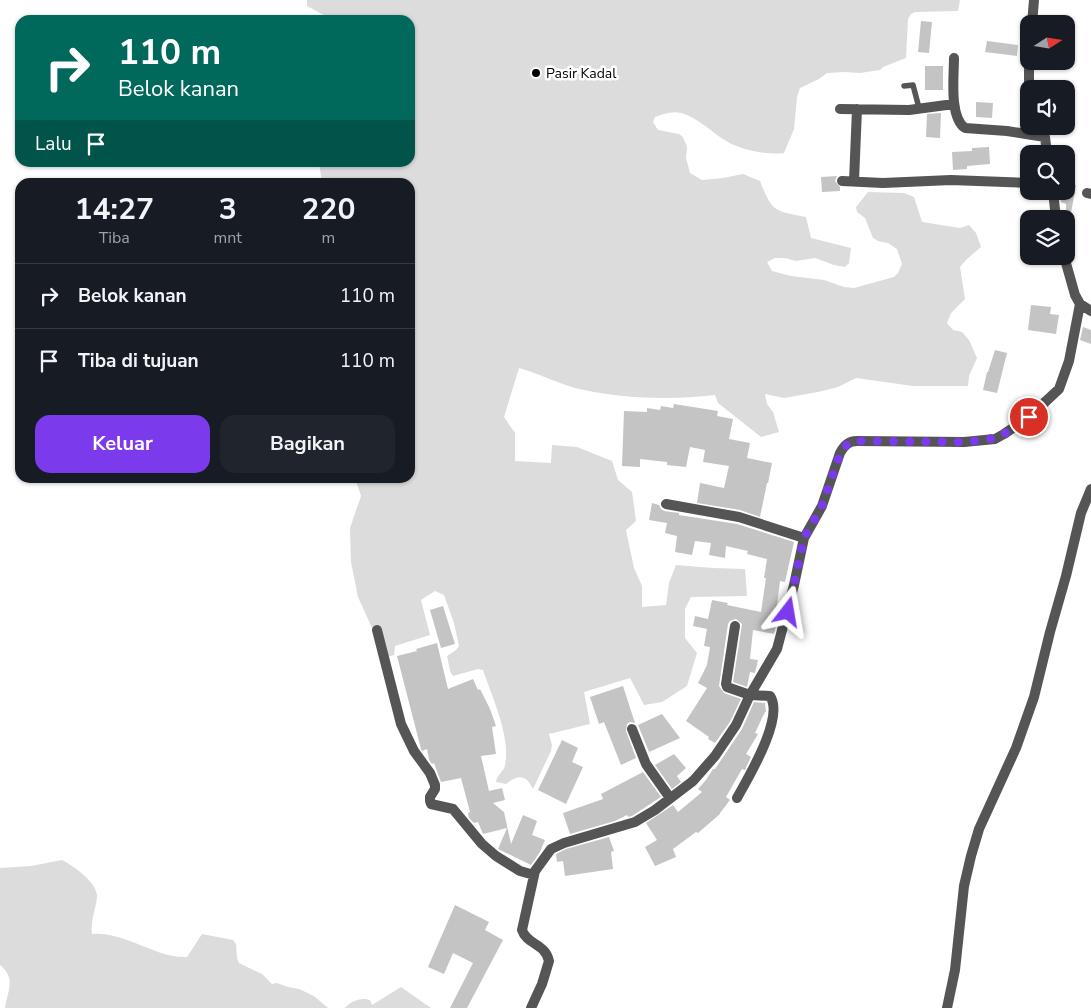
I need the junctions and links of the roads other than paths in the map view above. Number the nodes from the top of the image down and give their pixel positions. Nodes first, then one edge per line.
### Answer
1 (1034, 0) edge
2 (1033, 15) edge
3 (954, 58) dead end
4 (904, 86) dead end
5 (954, 104) junction
6 (919, 108) junction
7 (840, 109) dead end
8 (857, 109) junction
9 (1044, 137) joint
10 (1046, 145) edge
11 (842, 181) dead end
12 (854, 181) junction
13 (1020, 183) edge
14 (1066, 265) edge
15 (1080, 304) junction
16 (1091, 311) edge
17 (1091, 489) edge
18 (666, 504) dead end
19 (804, 538) junction
20 (735, 626) dead end
21 (377, 630) dead end
22 (750, 695) junction
23 (632, 729) dead end
24 (670, 798) junction
25 (737, 798) dead end
26 (534, 875) junction
27 (530, 1008) edge
28 (947, 1008) edge

1 - 2 street
3 - 5 street
4 - 6 lane
5 - 6 street
5 - 9 street
6 - 8 street
7 - 8 street
8 - 12 street
9 - 10 street
11 - 12 street
12 - 13 street
14 - 15 street
15 - 16 street
15 - 19 street
17 - 28 street
18 - 19 street
19 - 22 street
20 - 22 street
21 - 26 street
22 - 24 street
22 - 25 street
23 - 24 street
24 - 26 street
26 - 27 street

